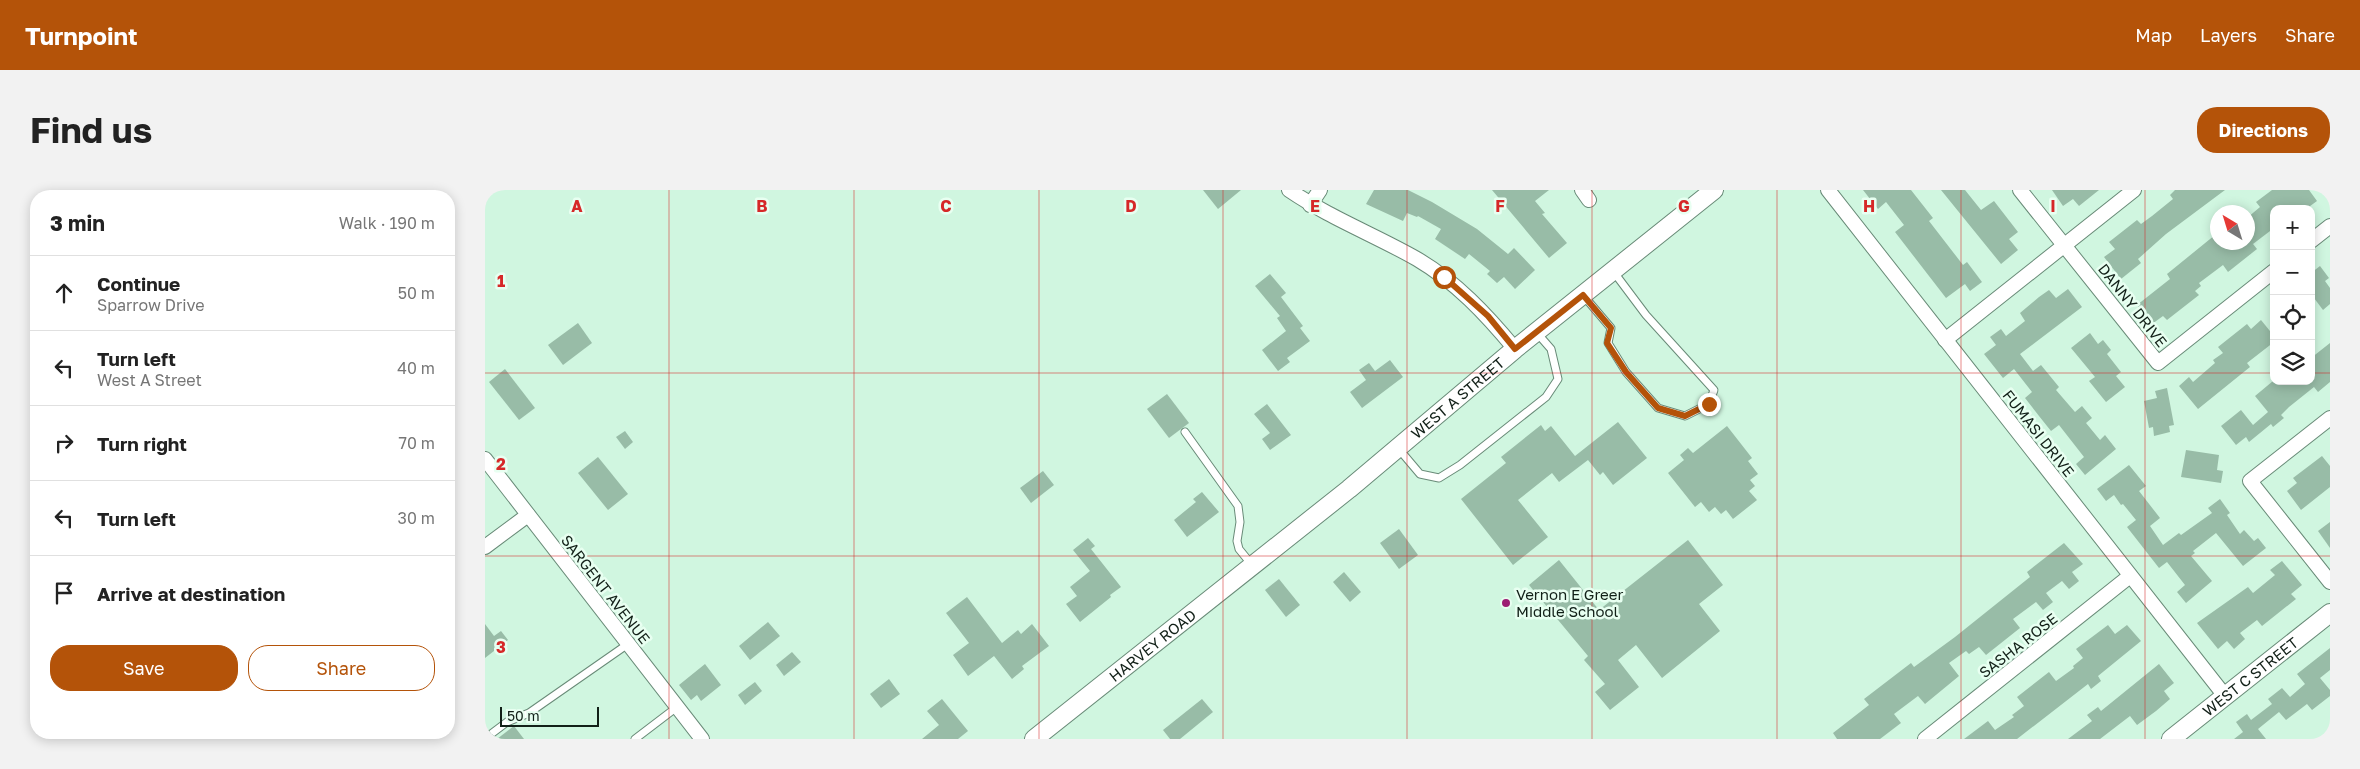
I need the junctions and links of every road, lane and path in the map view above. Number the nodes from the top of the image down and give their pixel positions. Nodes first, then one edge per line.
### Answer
1 (1289, 190) edge
2 (1320, 190) edge
3 (1714, 190) edge
4 (1828, 190) edge
5 (2020, 190) edge
6 (2134, 190) edge
7 (1310, 204) junction
8 (2330, 226) edge
9 (2315, 238) edge
10 (2065, 245) junction
11 (1613, 271) junction
12 (2270, 274) edge
13 (1583, 295) junction
14 (1537, 332) junction
15 (1945, 340) junction
16 (1515, 349) junction
17 (2330, 418) edge
18 (1185, 432) dead end
19 (1398, 447) junction
20 (485, 459) edge
21 (528, 515) junction
22 (485, 548) edge
23 (1271, 551) joint
24 (1253, 565) junction
25 (2131, 576) junction
26 (2330, 582) edge
27 (2330, 613) edge
28 (628, 644) junction
29 (2225, 696) junction
30 (677, 707) junction
31 (487, 737) dead end
32 (635, 739) edge
33 (701, 739) edge
34 (1034, 739) edge
35 (1925, 739) edge
36 (2171, 739) edge

1 - 7 street
2 - 7 street
3 - 11 street, WEST A STREET
4 - 15 street, FUMASI DRIVE
5 - 10 street
6 - 10 street
7 - 16 street
8 - 9 street
10 - 12 street, DANNY DRIVE
10 - 15 street
11 - 13 street, WEST A STREET
11 - 13 lane
13 - 14 street, WEST A STREET
14 - 16 street, WEST A STREET
14 - 19 lane
15 - 25 street, FUMASI DRIVE
16 - 19 street, WEST A STREET
17 - 26 street
18 - 24 lane
19 - 23 street, WEST A STREET
20 - 21 street, SARGENT AVENUE
21 - 22 street
21 - 28 street, SARGENT AVENUE
23 - 24 street, HARVEY ROAD
24 - 34 street, HARVEY ROAD
25 - 29 street, FUMASI DRIVE
25 - 35 street, SASHA ROSE
27 - 29 street, WEST C STREET
28 - 30 street, SARGENT AVENUE
28 - 31 lane
29 - 36 street, WEST C STREET
30 - 32 lane
30 - 33 street, SARGENT AVENUE

